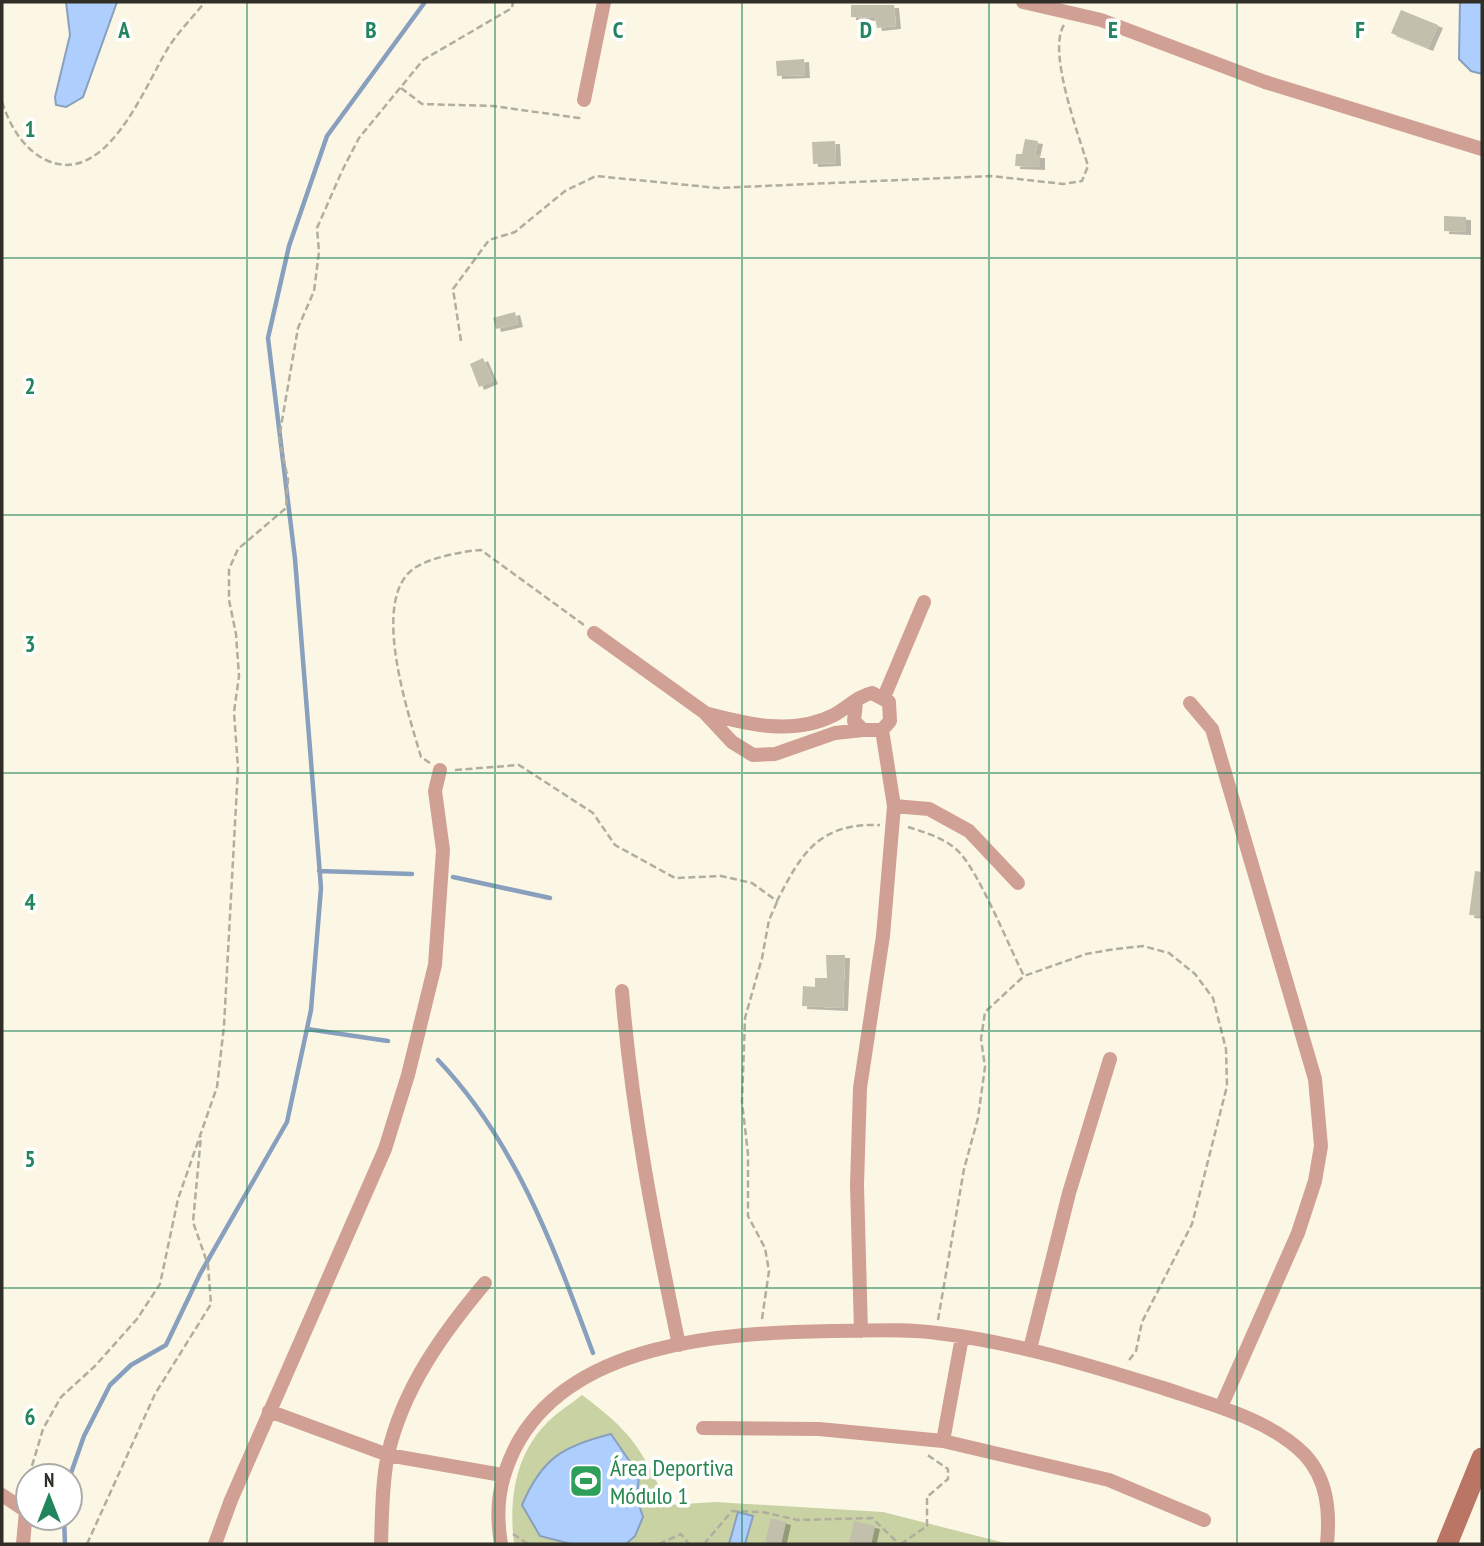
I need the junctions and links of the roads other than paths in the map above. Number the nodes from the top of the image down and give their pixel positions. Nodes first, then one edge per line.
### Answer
1 (604, 2) edge
2 (1023, 2) edge
3 (584, 100) road end
4 (1482, 149) edge
5 (924, 602) dead end
6 (594, 633) road end
7 (884, 697) junction
8 (856, 702) junction
9 (1189, 703) dead end
10 (704, 712) junction
11 (863, 730) junction
12 (882, 730) junction
13 (440, 770) road end
14 (894, 806) junction
15 (1018, 883) dead end
16 (622, 991) dead end
17 (1110, 1059) dead end
18 (485, 1283) dead end
19 (861, 1331) junction
20 (962, 1336) junction
21 (679, 1345) junction
22 (1030, 1349) junction
23 (1221, 1407) junction
24 (270, 1410) junction
25 (703, 1427) dead end
26 (943, 1441) junction
27 (388, 1455) junction
28 (1482, 1458) edge
29 (502, 1475) junction
30 (2, 1495) edge
31 (1204, 1520) dead end
32 (23, 1544) edge
33 (215, 1544) edge
34 (381, 1544) edge
35 (501, 1544) edge
36 (1328, 1544) edge
37 (1447, 1544) edge

1 - 3 street
2 - 4 street
5 - 7 street
6 - 10 street
7 - 8 street
7 - 12 street
8 - 10 street
8 - 11 street
9 - 23 street
10 - 11 street
11 - 12 street
12 - 14 street
13 - 24 street
14 - 15 street
14 - 19 street
16 - 21 street
17 - 22 street
18 - 27 street
19 - 20 street
19 - 21 street
20 - 22 street
20 - 26 street
21 - 29 street
22 - 23 street
23 - 36 street
24 - 27 street
24 - 33 street
25 - 26 street
26 - 31 street
27 - 29 street
27 - 34 street
28 - 37 main road
29 - 35 street
30 - 32 street

